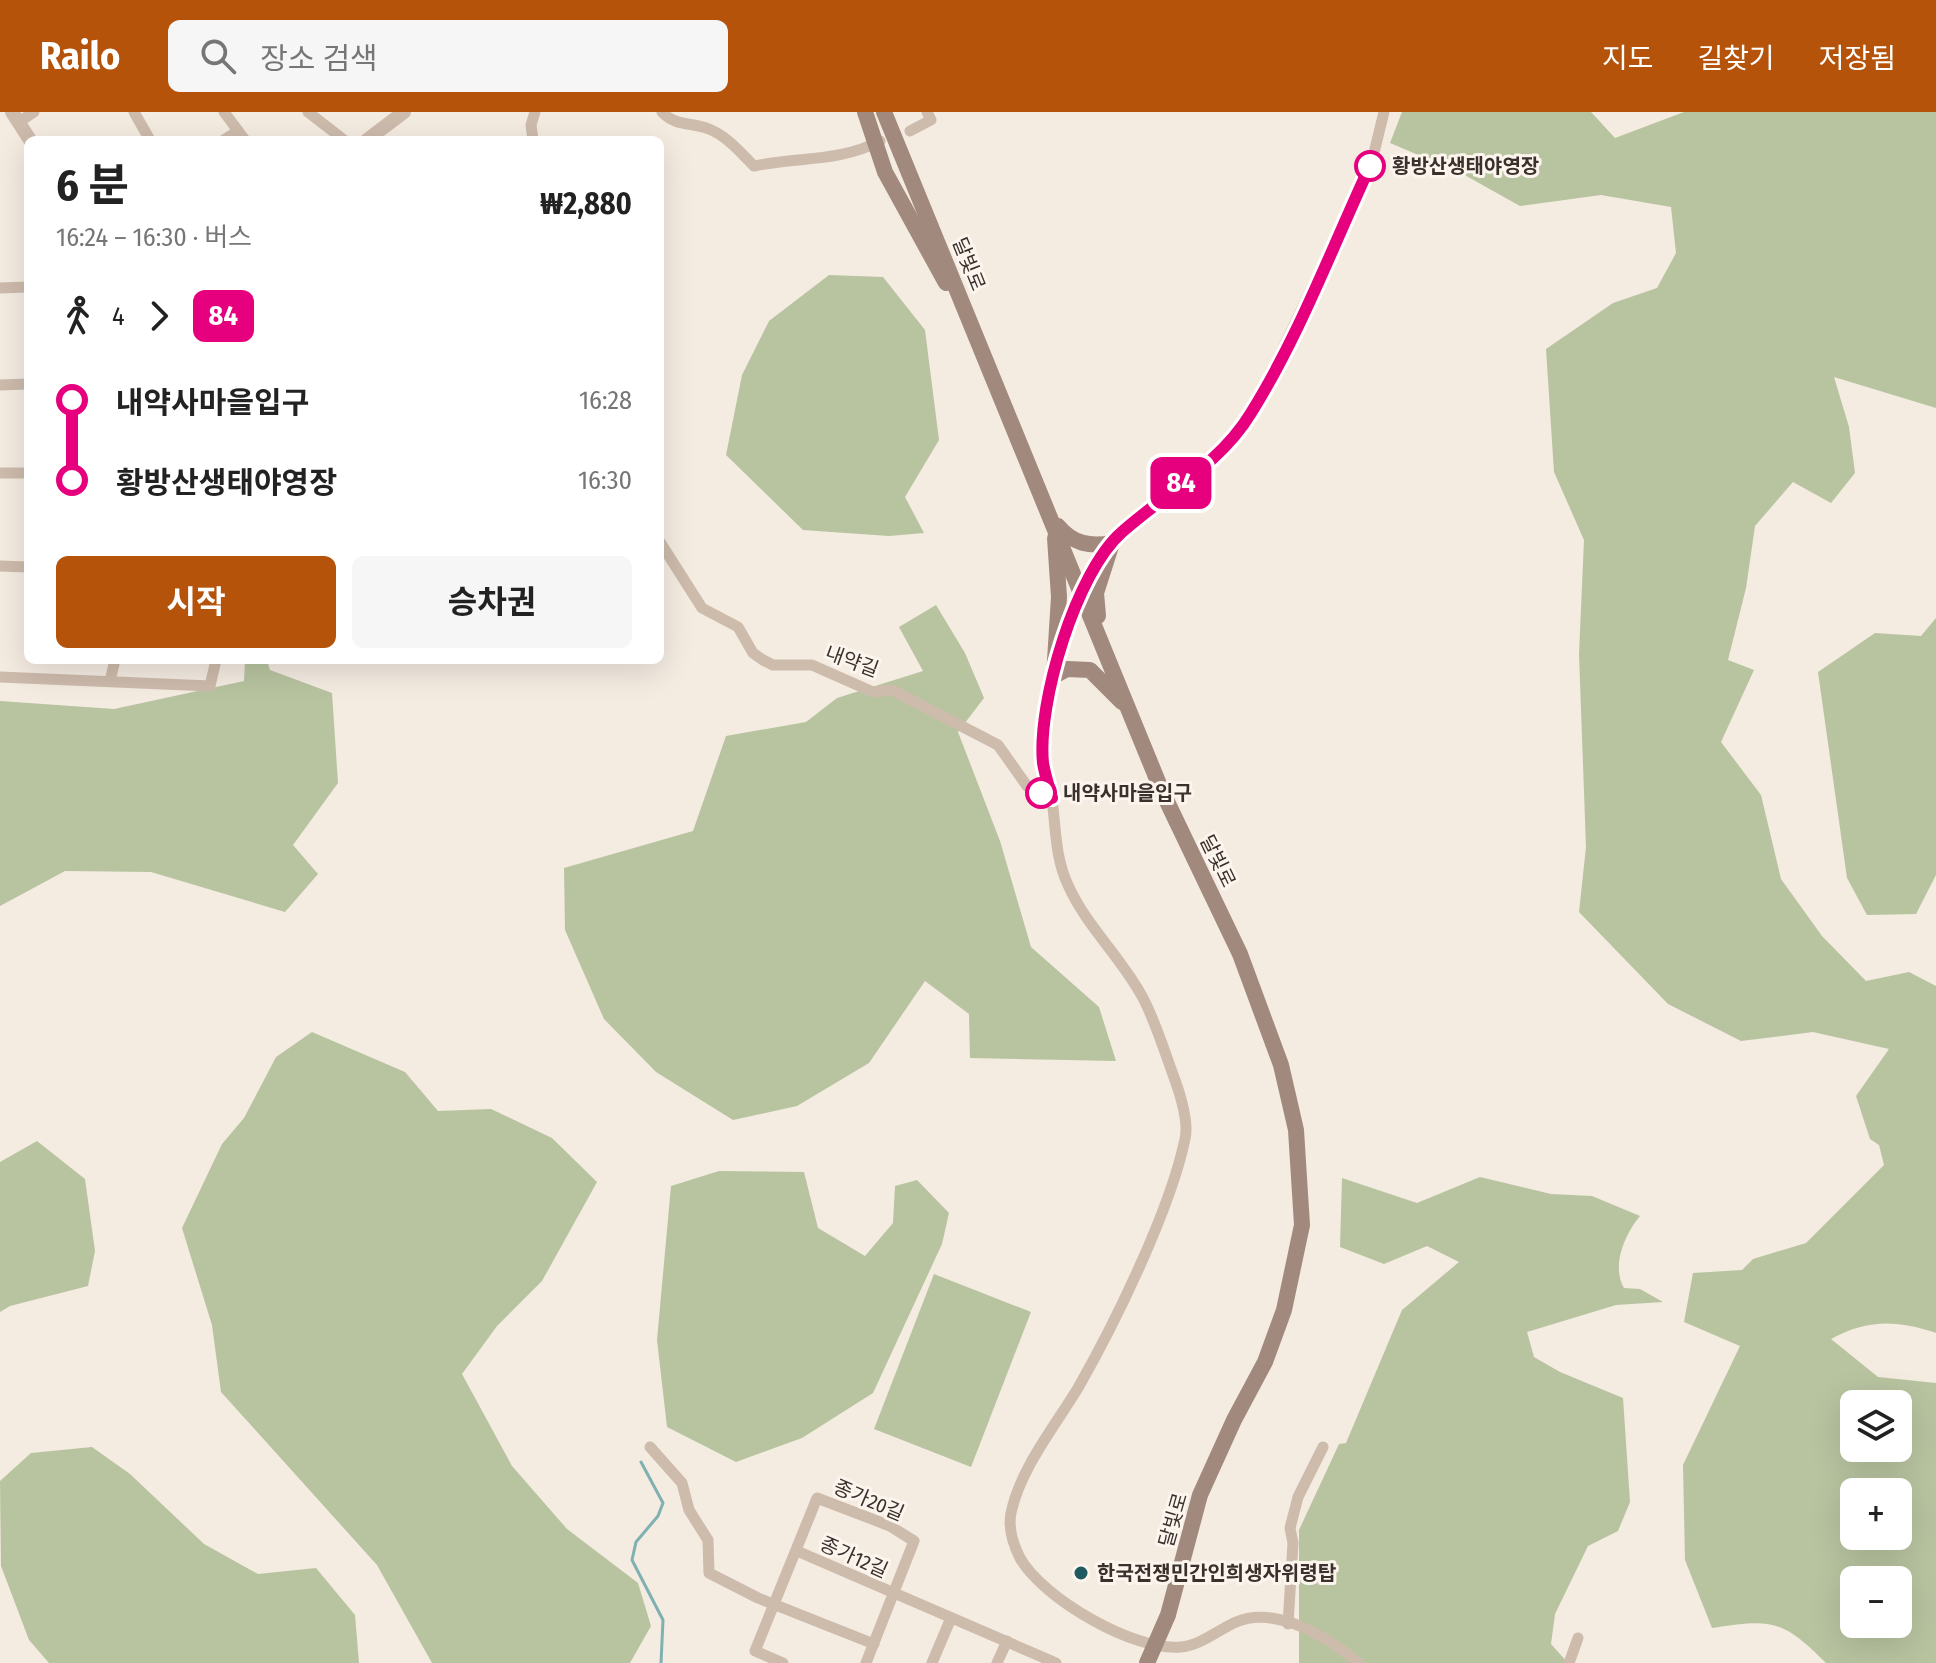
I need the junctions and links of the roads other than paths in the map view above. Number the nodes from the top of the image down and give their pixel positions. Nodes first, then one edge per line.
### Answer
1 (34, 112) edge
2 (134, 112) edge
3 (224, 112) edge
4 (308, 112) edge
5 (404, 112) edge
6 (535, 112) edge
7 (662, 112) edge
8 (865, 112) edge
9 (884, 112) edge
10 (927, 112) edge
11 (1384, 112) edge
12 (16, 117) edge
13 (910, 131) dead end
14 (242, 135) edge
15 (28, 136) edge
16 (148, 136) edge
17 (339, 136) edge
18 (372, 136) edge
19 (532, 136) edge
20 (877, 143) junction
21 (24, 287) edge
22 (0, 288) edge
23 (969, 317) junction
24 (24, 384) edge
25 (0, 385) edge
26 (0, 473) edge
27 (24, 473) edge
28 (1054, 522) junction
29 (1112, 543) junction
30 (664, 548) edge
31 (0, 566) edge
32 (24, 567) edge
33 (1082, 588) junction
34 (1098, 631) junction
35 (114, 664) edge
36 (215, 664) edge
37 (1054, 676) junction
38 (0, 677) edge
39 (110, 681) junction
40 (1133, 717) junction
41 (1052, 798) junction
42 (650, 1447) dead end
43 (1323, 1447) dead end
44 (797, 1551) junction
45 (892, 1594) junction
46 (774, 1603) junction
47 (951, 1618) junction
48 (1288, 1624) junction
49 (1578, 1638) dead end
50 (1007, 1641) junction
51 (874, 1644) junction
52 (1156, 1645) junction
53 (783, 1663) edge
54 (866, 1663) edge
55 (932, 1663) edge
56 (997, 1663) edge
57 (1056, 1663) edge
58 (1147, 1663) edge
59 (1359, 1663) edge
60 (1569, 1663) edge

1 - 12 street
2 - 16 street
3 - 14 street
4 - 17 street
5 - 18 street
6 - 19 street
7 - 20 street
8 - 20 main road
9 - 23 main road, 달빛로
10 - 13 street
11 - 29 street
12 - 15 street
20 - 23 main road
21 - 22 street
23 - 28 main road, 달빛로
24 - 25 street
26 - 27 street
28 - 29 main road
28 - 33 main road, 달빛로
28 - 37 main road
29 - 33 street
29 - 34 main road
30 - 41 street, 내약길
31 - 32 street
33 - 34 main road, 달빛로
33 - 37 street
34 - 40 main road, 달빛로
35 - 39 street
36 - 39 street
37 - 40 main road
37 - 41 street
38 - 39 street
40 - 52 main road, 달빛로
41 - 52 street
42 - 46 street
43 - 48 street
44 - 45 street, 종가12길
44 - 45 street, 종가20길
44 - 46 street, 종가20길
45 - 47 street
45 - 51 street, 종가12길
46 - 51 street
46 - 53 street, 종가20길
47 - 50 street
47 - 55 street
48 - 52 street
48 - 59 street
49 - 60 street
50 - 56 street
50 - 57 street
51 - 54 street, 종가12길
52 - 58 main road, 달빛로

